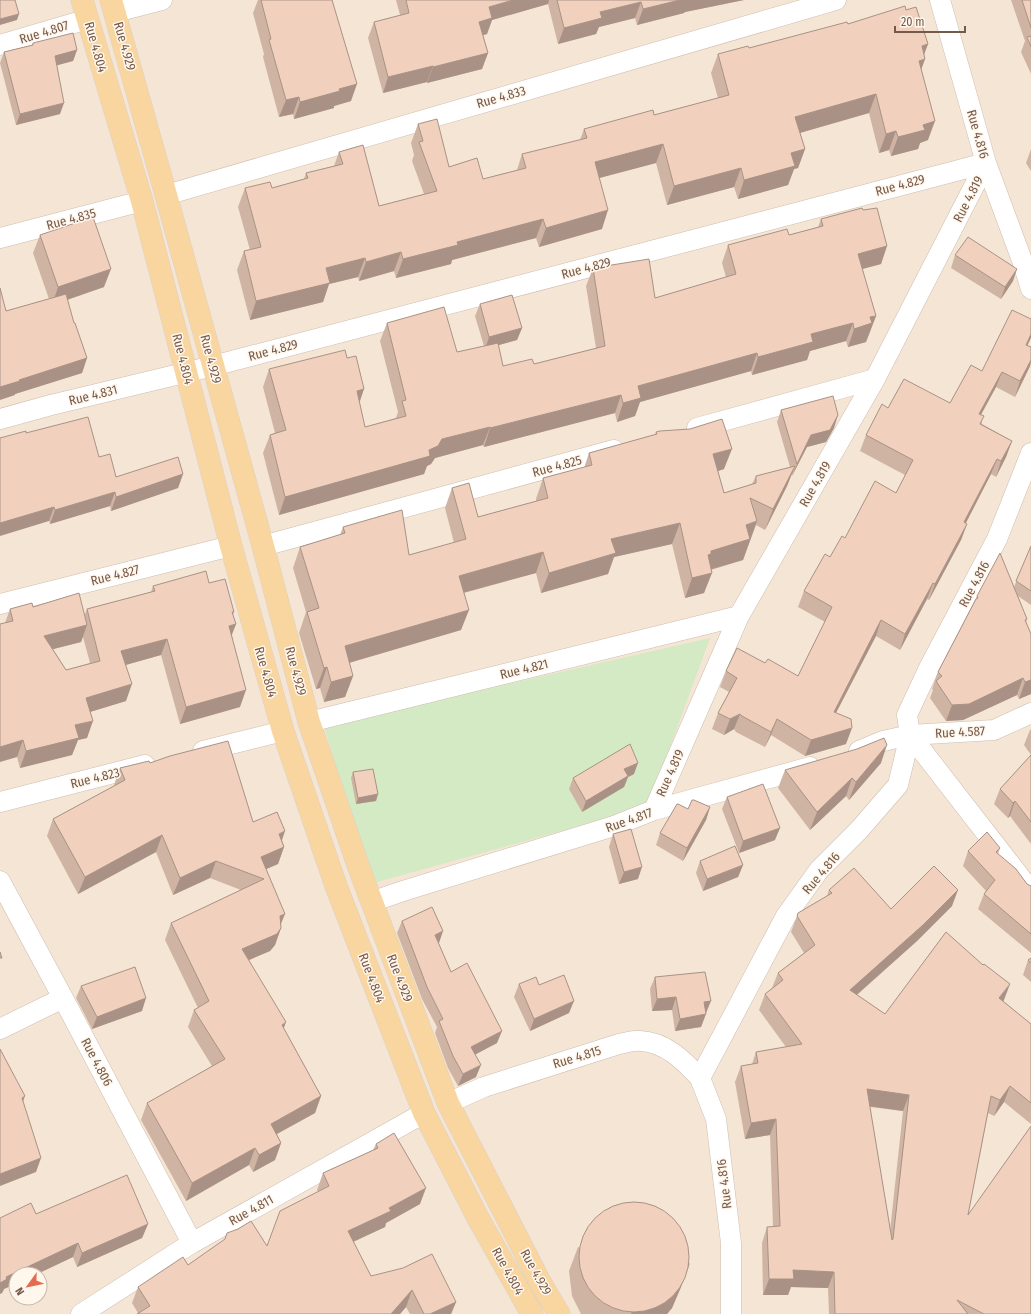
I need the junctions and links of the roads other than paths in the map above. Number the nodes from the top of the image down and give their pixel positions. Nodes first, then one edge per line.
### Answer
1 (162, 0) edge
2 (836, 0) edge
3 (940, 0) edge
4 (113, 6) edge
5 (85, 9) edge
6 (0, 45) edge
7 (986, 163) junction
8 (166, 195) junction
9 (142, 201) junction
10 (0, 238) edge
11 (1031, 289) edge
12 (213, 366) junction
13 (186, 372) junction
14 (875, 379) junction
15 (0, 420) edge
16 (676, 434) edge
17 (630, 446) edge
18 (1031, 453) edge
19 (231, 546) junction
20 (263, 546) junction
21 (0, 604) edge
22 (739, 616) junction
23 (1031, 714) edge
24 (309, 722) junction
25 (283, 731) junction
26 (910, 735) junction
27 (184, 756) edge
28 (161, 761) edge
29 (0, 802) edge
30 (654, 810) junction
31 (0, 881) edge
32 (1031, 891) edge
33 (371, 902) junction
34 (63, 998) junction
35 (0, 1029) edge
36 (700, 1078) junction
37 (448, 1103) junction
38 (424, 1113) junction
39 (192, 1243) junction
40 (81, 1314) edge
41 (532, 1314) edge
42 (559, 1314) edge
43 (732, 1314) edge

1 - 4 street
2 - 8 street, Rue 4.833
3 - 7 street, Rue 4.816
4 - 8 main road, Rue 4.929
5 - 6 street, Rue 4.807
5 - 9 main road, Rue 4.804
7 - 11 street, Rue 4.816
7 - 12 street, Rue 4.829
7 - 14 street, Rue 4.819
8 - 12 main road, Rue 4.929
9 - 10 street, Rue 4.835
9 - 13 main road, Rue 4.804
12 - 13 street, Rue 4.829
12 - 20 main road, Rue 4.929
13 - 15 street, Rue 4.831
13 - 19 main road, Rue 4.804
14 - 16 street
14 - 22 street, Rue 4.819
17 - 20 street, Rue 4.825
18 - 26 street, Rue 4.816
19 - 21 street, Rue 4.827
19 - 25 main road, Rue 4.804
20 - 24 main road, Rue 4.929
22 - 24 street, Rue 4.821
22 - 30 street, Rue 4.819
23 - 26 street, Rue 4.587
24 - 33 main road, Rue 4.929
25 - 27 street
25 - 38 main road, Rue 4.804
26 - 30 street, Rue 4.817
26 - 32 street
26 - 36 street, Rue 4.816
28 - 29 street, Rue 4.823
30 - 33 street, Rue 4.817
31 - 34 street, Rue 4.806
33 - 37 main road, Rue 4.929
34 - 35 street
34 - 39 street, Rue 4.806
36 - 37 street, Rue 4.815
36 - 43 street, Rue 4.816
37 - 42 main road, Rue 4.929
38 - 39 street, Rue 4.811
38 - 41 main road, Rue 4.804
39 - 40 street, Rue 4.811

